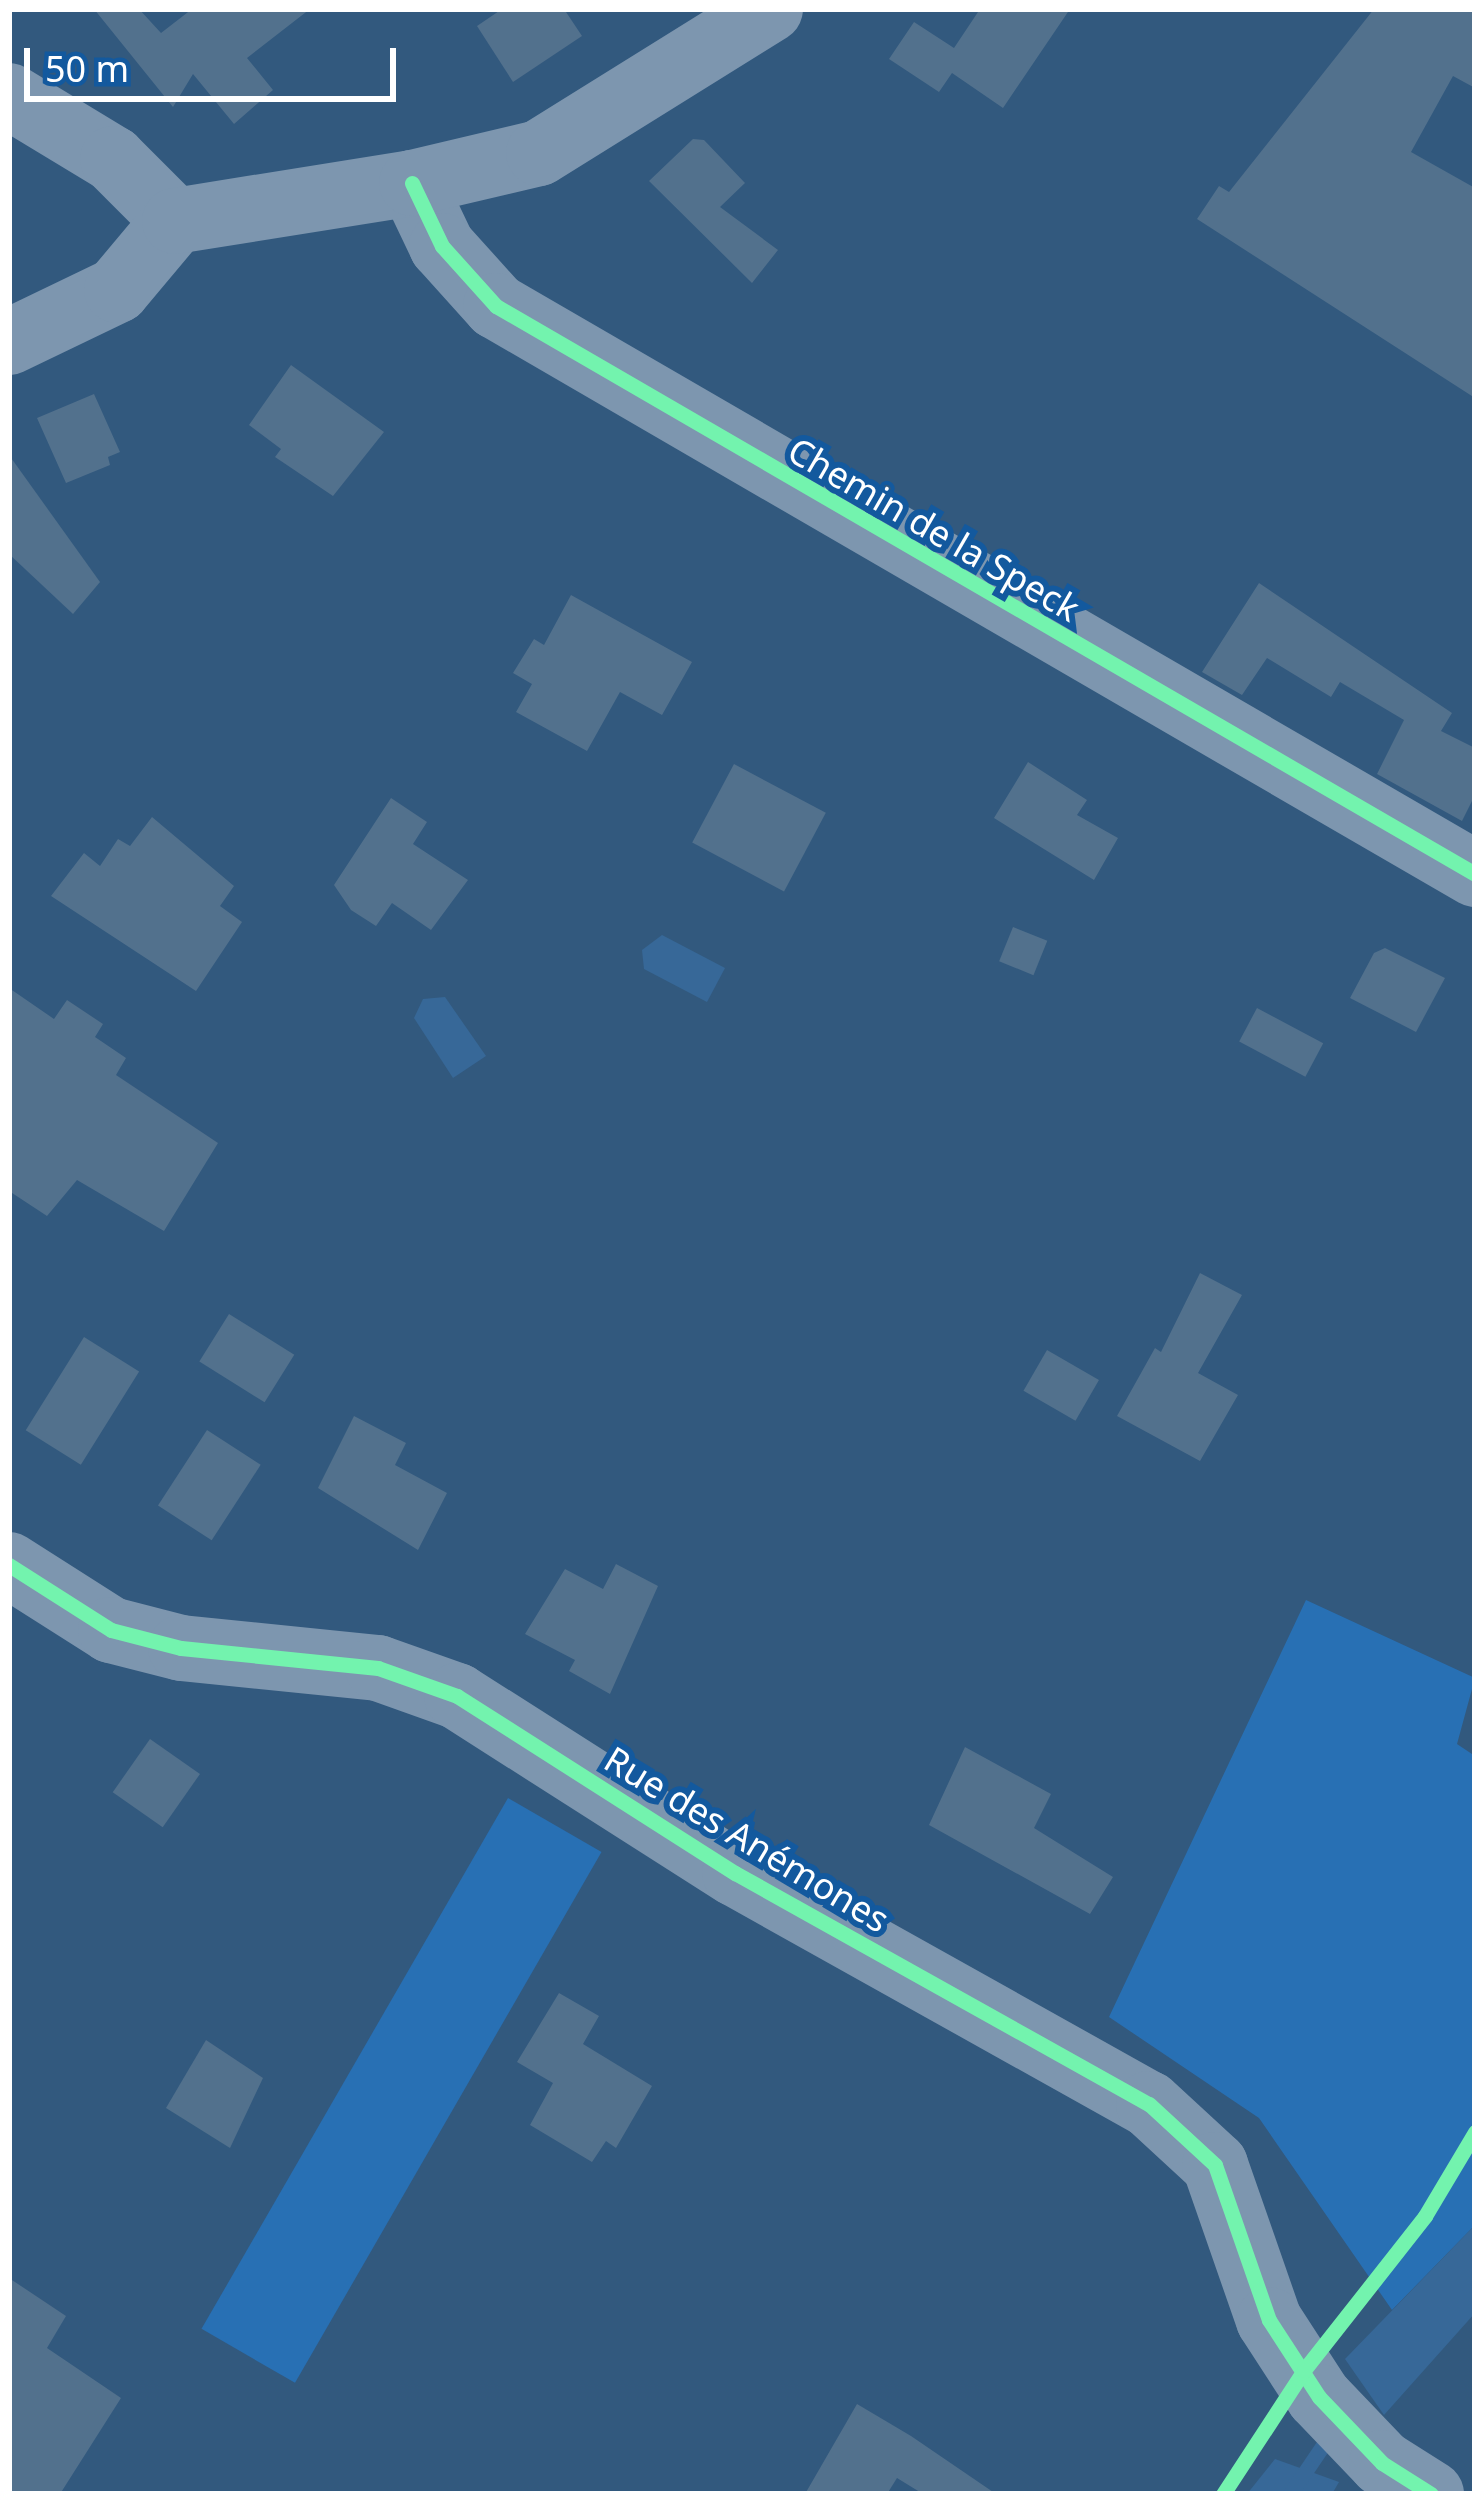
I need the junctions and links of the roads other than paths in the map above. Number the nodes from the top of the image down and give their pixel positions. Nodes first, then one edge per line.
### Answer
1 (770, 9) edge
2 (9, 96) edge
3 (412, 184) junction
4 (176, 221) junction
5 (9, 343) edge
6 (1475, 874) edge
7 (9, 1565) edge
8 (1406, 2479) edge

1 - 3 street
2 - 4 street
3 - 4 street
3 - 6 street, Chemin de la Speck
4 - 5 street
7 - 8 street, Rue des Anémones

